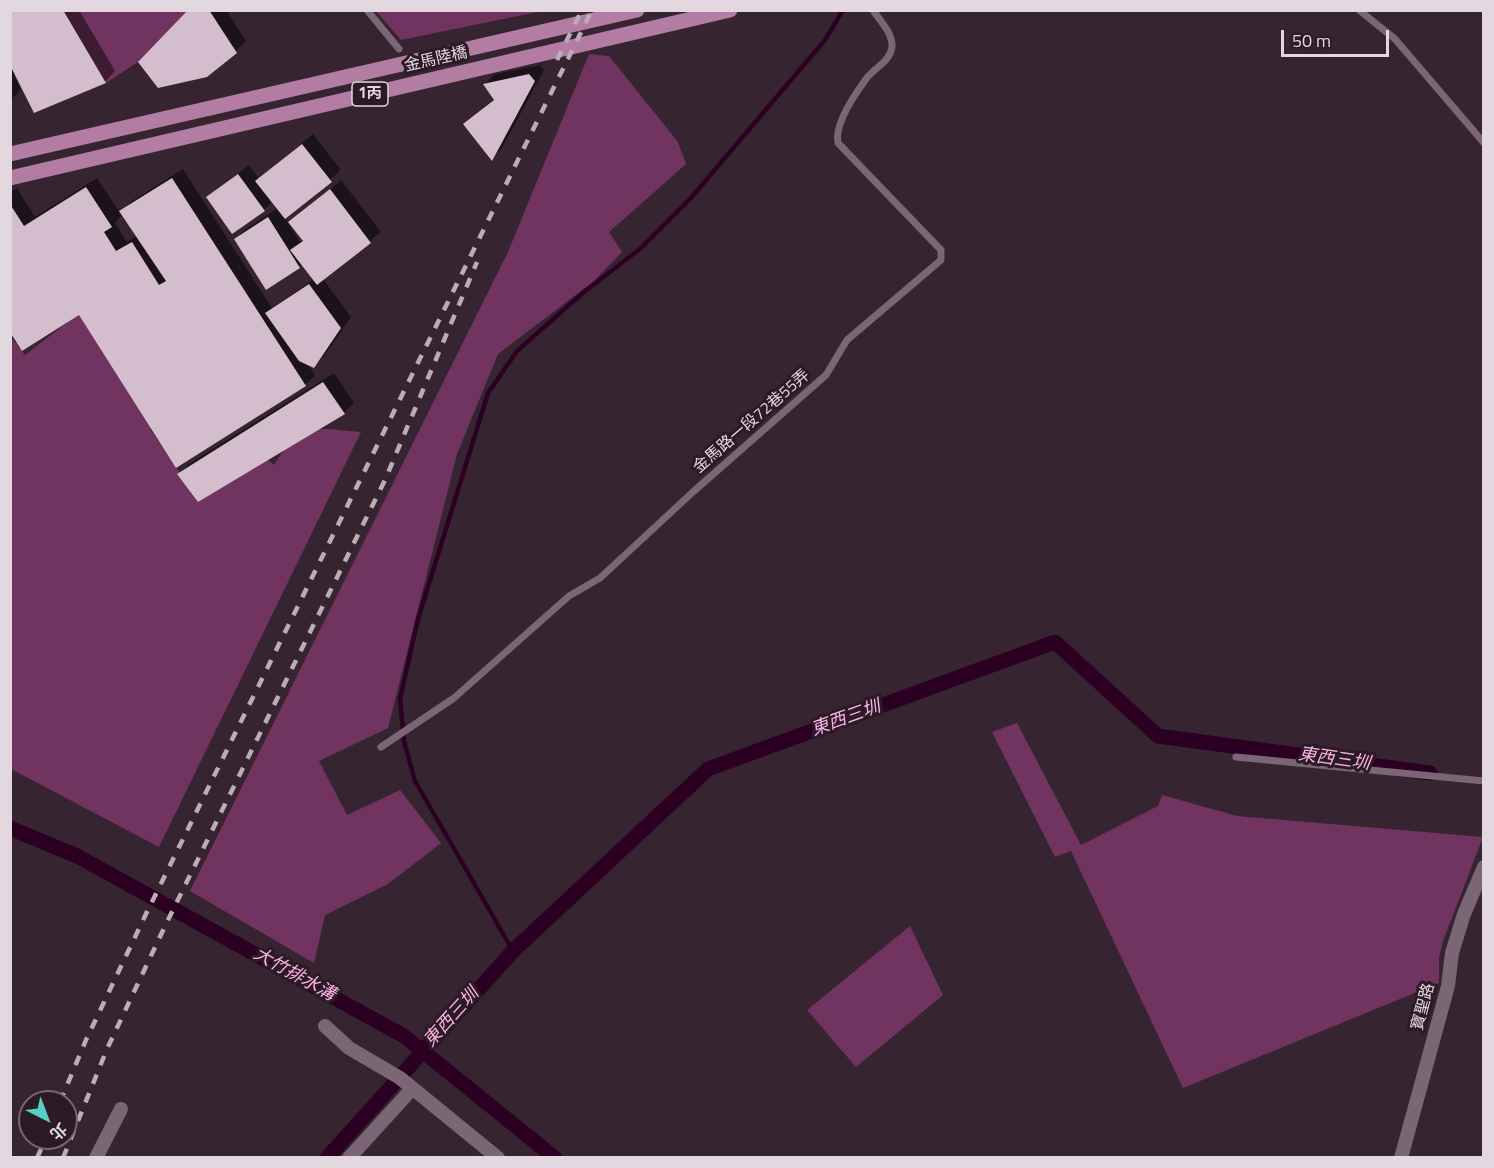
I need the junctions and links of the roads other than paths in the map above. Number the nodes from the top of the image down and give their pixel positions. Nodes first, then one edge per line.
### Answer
1 (367, 10) edge
2 (638, 10) edge
3 (730, 10) edge
4 (873, 10) edge
5 (1359, 10) edge
6 (399, 49) dead end
7 (1484, 143) edge
8 (10, 154) edge
9 (10, 178) edge
10 (381, 747) dead end
11 (1236, 757) dead end
12 (1484, 781) edge
13 (1484, 867) edge
14 (325, 1026) dead end
15 (411, 1090) junction
16 (121, 1109) dead end
17 (96, 1158) edge
18 (349, 1158) edge
19 (498, 1158) edge
20 (1401, 1158) edge

1 - 6 lane
2 - 8 main road, 金馬陸橋 / 1丙
3 - 9 main road, 金馬陸橋 / 1丙
4 - 10 lane, 金馬路一段72巷55弄
5 - 7 lane
11 - 12 lane
13 - 20 street, 寶聖路
14 - 15 street
15 - 18 street
15 - 19 street
16 - 17 street

